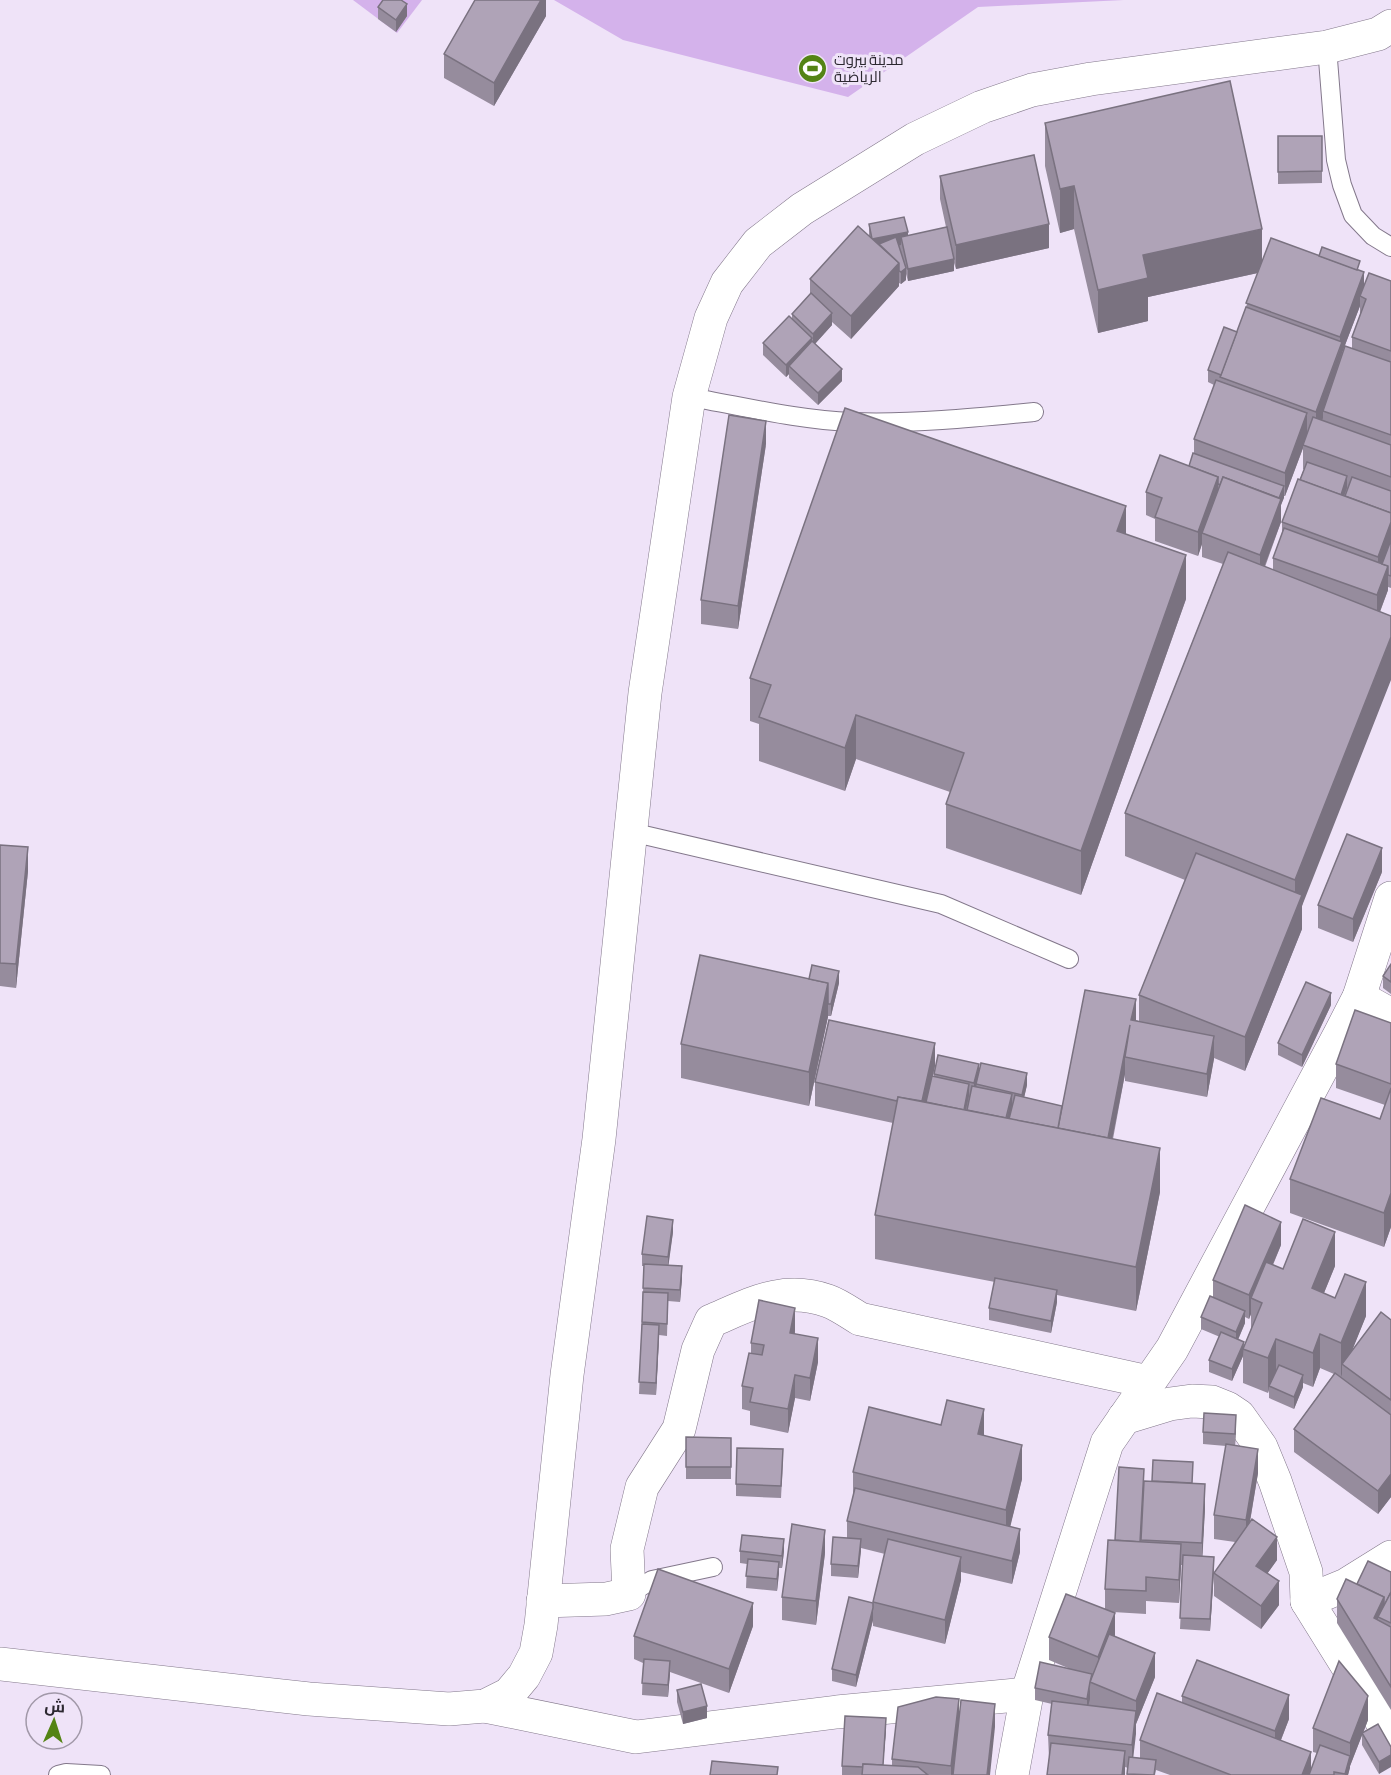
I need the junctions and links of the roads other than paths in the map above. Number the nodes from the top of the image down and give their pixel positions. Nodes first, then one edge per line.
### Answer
1 (1391, 26) edge
2 (1327, 47) junction
3 (1391, 247) edge
4 (689, 397) junction
5 (1034, 412) dead end
6 (631, 832) junction
7 (1391, 898) edge
8 (1069, 959) dead end
9 (1359, 997) junction
10 (1391, 1015) edge
11 (1149, 1382) junction
12 (1124, 1418) junction
13 (1391, 1557) edge
14 (713, 1567) dead end
15 (629, 1594) junction
16 (1307, 1600) junction
17 (543, 1601) junction
18 (0, 1664) edge
19 (1027, 1694) junction
20 (485, 1706) junction
21 (1390, 1733) edge
22 (58, 1775) edge
23 (101, 1775) edge
24 (1012, 1775) edge

1 - 2 street
2 - 3 lane
2 - 4 street
4 - 5 lane
4 - 6 street
6 - 8 lane
6 - 17 street
7 - 9 street
9 - 10 street
9 - 11 street
11 - 12 street
11 - 15 street
12 - 16 street
12 - 19 street
13 - 16 street
14 - 15 lane
15 - 17 street
16 - 21 street
17 - 20 street
18 - 20 street
19 - 20 street
19 - 24 street
22 - 23 lane

